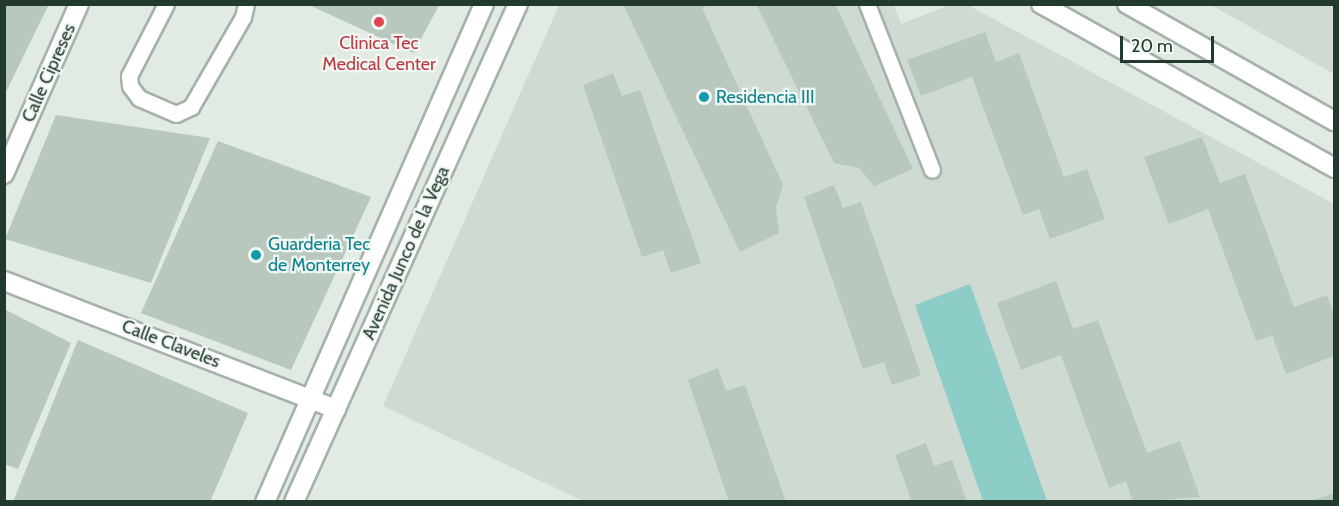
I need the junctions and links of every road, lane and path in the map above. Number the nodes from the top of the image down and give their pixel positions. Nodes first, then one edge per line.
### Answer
1 (79, 4) edge
2 (166, 4) edge
3 (246, 4) edge
4 (484, 4) edge
5 (518, 4) edge
6 (867, 4) edge
7 (1041, 4) edge
8 (1127, 4) edge
9 (1335, 121) edge
10 (1335, 168) edge
11 (932, 170) dead end
12 (4, 174) edge
13 (4, 281) edge
14 (311, 398) junction
15 (336, 408) junction
16 (265, 501) edge
17 (294, 501) edge

1 - 12 street, Calle Cipreses
2 - 3 lane
4 - 14 street, Avenida Junco de la Vega
5 - 15 street, Avenida Junco de la Vega
6 - 11 lane
7 - 10 street
8 - 9 street
13 - 14 street, Calle Claveles
14 - 15 street, Calle Claveles
14 - 16 street, Avenida Junco de la Vega
15 - 17 street, Avenida Junco de la Vega

